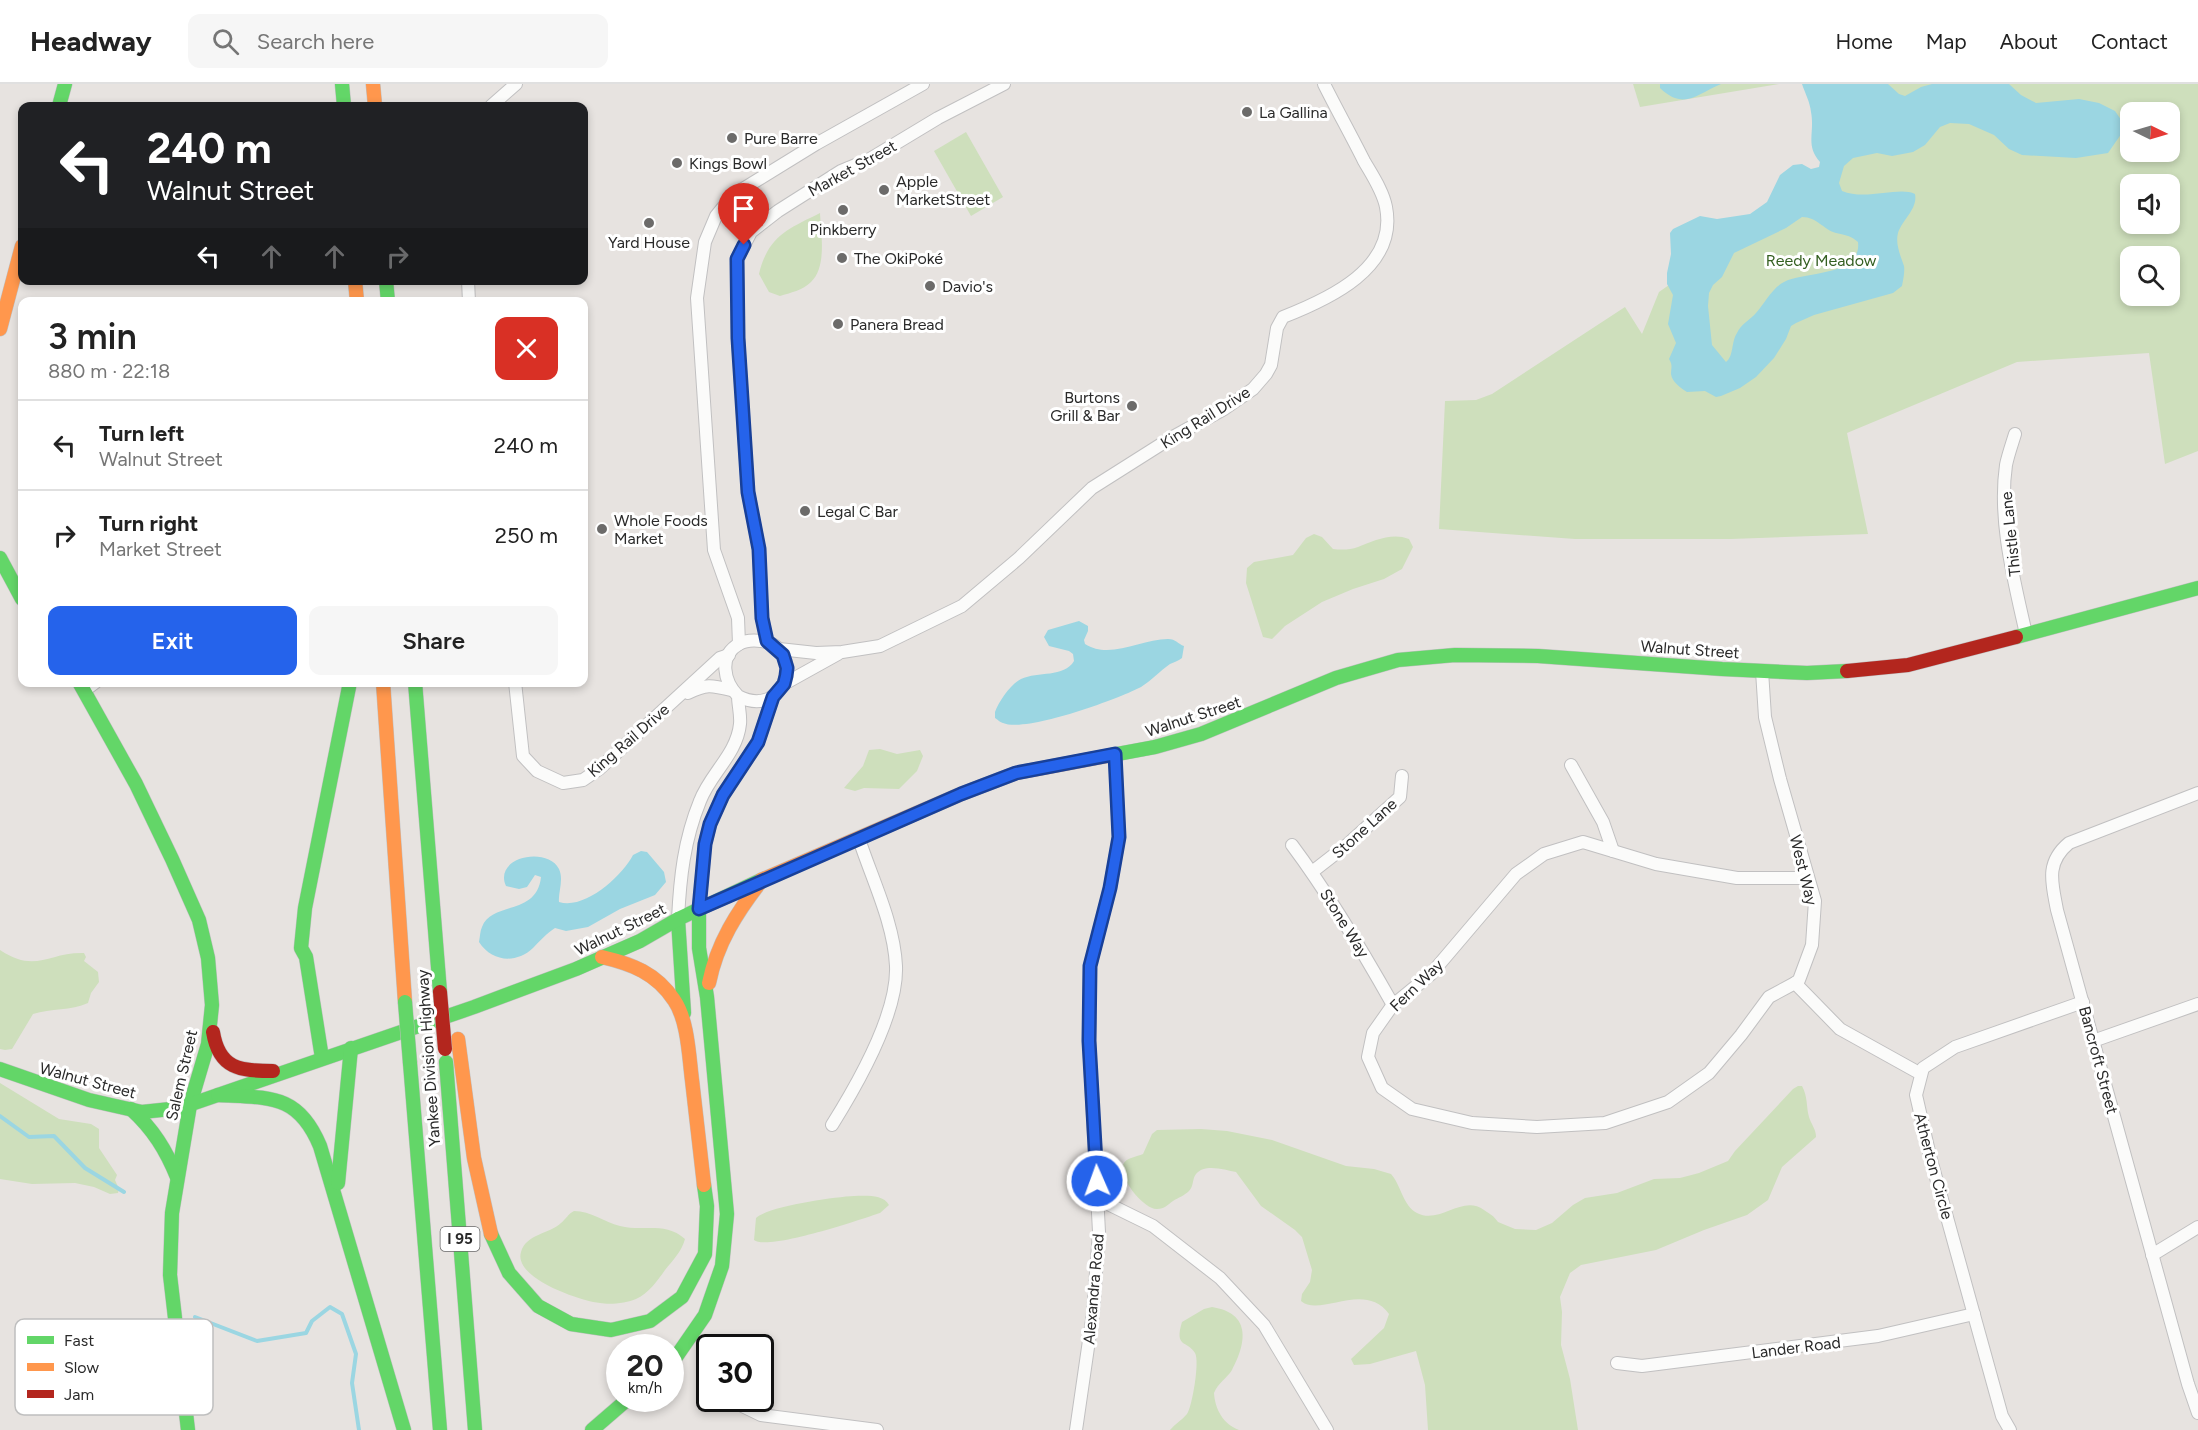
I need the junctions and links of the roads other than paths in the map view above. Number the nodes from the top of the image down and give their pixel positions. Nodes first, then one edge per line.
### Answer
1 (65, 84) edge
2 (342, 84) edge
3 (373, 84) edge
4 (516, 84) edge
5 (923, 84) edge
6 (1004, 84) edge
7 (1324, 84) edge
8 (60, 102) edge
9 (344, 102) edge
10 (375, 102) edge
11 (496, 102) edge
12 (18, 261) edge
13 (0, 329) edge
14 (2014, 434) dead end
15 (0, 558) edge
16 (2198, 588) edge
17 (18, 592) edge
18 (2026, 634) junction
19 (767, 641) junction
20 (738, 644) junction
21 (779, 649) junction
22 (842, 652) junction
23 (729, 655) junction
24 (1762, 671) junction
25 (784, 684) junction
26 (81, 687) edge
27 (349, 687) edge
28 (383, 687) edge
29 (415, 687) edge
30 (516, 687) edge
31 (735, 693) junction
32 (773, 697) junction
33 (673, 701) junction
34 (1115, 754) junction
35 (1572, 765) dead end
36 (1402, 776) dead end
37 (2198, 793) edge
38 (859, 839) junction
39 (1292, 845) dead end
40 (1613, 851) junction
41 (1312, 873) junction
42 (1807, 878) junction
43 (762, 880) junction
44 (699, 909) junction
45 (678, 919) junction
46 (602, 957) junction
47 (1795, 983) junction
48 (707, 997) junction
49 (2083, 1002) junction
50 (2198, 1004) edge
51 (212, 1005) junction
52 (1393, 1005) junction
53 (441, 1009) junction
54 (686, 1033) junction
55 (2093, 1041) junction
56 (351, 1048) junction
57 (322, 1058) junction
58 (0, 1069) edge
59 (286, 1070) junction
60 (1922, 1074) junction
61 (218, 1095) junction
62 (190, 1105) junction
63 (131, 1109) junction
64 (832, 1125) dead end
65 (178, 1179) junction
66 (1098, 1199) junction
67 (340, 1214) junction
68 (2198, 1227) edge
69 (2152, 1255) junction
70 (1974, 1314) junction
71 (175, 1319) edge
72 (684, 1345) edge
73 (1617, 1363) dead end
74 (613, 1412) edge
75 (755, 1412) edge
76 (2198, 1413) edge
77 (186, 1415) edge
78 (188, 1430) edge
79 (404, 1430) edge
80 (440, 1430) edge
81 (475, 1430) edge
82 (592, 1430) edge
83 (877, 1430) edge
84 (1076, 1430) edge
85 (1327, 1430) edge
86 (2010, 1430) edge

1 - 8 main road
2 - 9 main road
3 - 10 main road
4 - 11 street
5 - 20 street
6 - 19 street, Market Street
7 - 22 street, King Rail Drive
12 - 13 main road
14 - 18 street, Thistle Lane
15 - 17 main road
16 - 18 main road, Walnut Street
18 - 24 main road, Walnut Street
19 - 20 street
19 - 21 street
20 - 23 street
21 - 22 street, King Rail Drive
21 - 25 street
22 - 25 street, King Rail Drive
23 - 31 street
23 - 33 street, King Rail Drive
24 - 34 main road, Walnut Street
24 - 42 street, West Way
25 - 32 street
26 - 51 main road, Salem Street
27 - 57 main road
28 - 80 main road, Yankee Division Highway / I 95, bridge
29 - 53 main road, Yankee Division Highway / I 95, bridge
30 - 33 street, King Rail Drive
31 - 32 street
31 - 33 street, King Rail Drive
31 - 45 street
32 - 44 street
34 - 38 main road, Walnut Street
34 - 66 street, Alexandra Road
35 - 40 street
36 - 41 street, Stone Lane
37 - 49 street, Bancroft Street
38 - 43 main road, Walnut Street
38 - 64 street
39 - 41 street, Stone Way
40 - 42 street, Fern Way
40 - 52 street, Fern Way
41 - 52 street, Stone Way
42 - 47 street, West Way
43 - 44 main road, Walnut Street
43 - 48 main road
44 - 45 main road, Walnut Street
44 - 48 main road
45 - 46 main road, Walnut Street
45 - 54 main road
46 - 54 main road
46 - 56 main road, Walnut Street
47 - 52 street, Fern Way
47 - 60 street
48 - 72 main road
49 - 55 street, Bancroft Street
49 - 60 street
50 - 55 street
51 - 59 main road
51 - 62 main road, Salem Street
53 - 54 main road
53 - 81 main road, Yankee Division Highway / I 95, bridge
55 - 69 street, Bancroft Street
56 - 57 main road, Walnut Street
56 - 67 main road
57 - 59 main road, Walnut Street
58 - 63 main road, Walnut Street
59 - 61 main road, Walnut Street
60 - 70 street, Atherton Circle
61 - 62 main road, Walnut Street
61 - 67 main road
62 - 63 main road, Walnut Street
62 - 65 main road, Salem Street
63 - 65 main road
65 - 71 main road, Salem Street
66 - 84 street, Alexandra Road
66 - 85 street
67 - 79 main road
68 - 69 street
69 - 76 street, Bancroft Street
70 - 73 street, Lander Road
70 - 86 street, Atherton Circle
74 - 82 main road
75 - 83 street
77 - 78 main road, Salem Street

